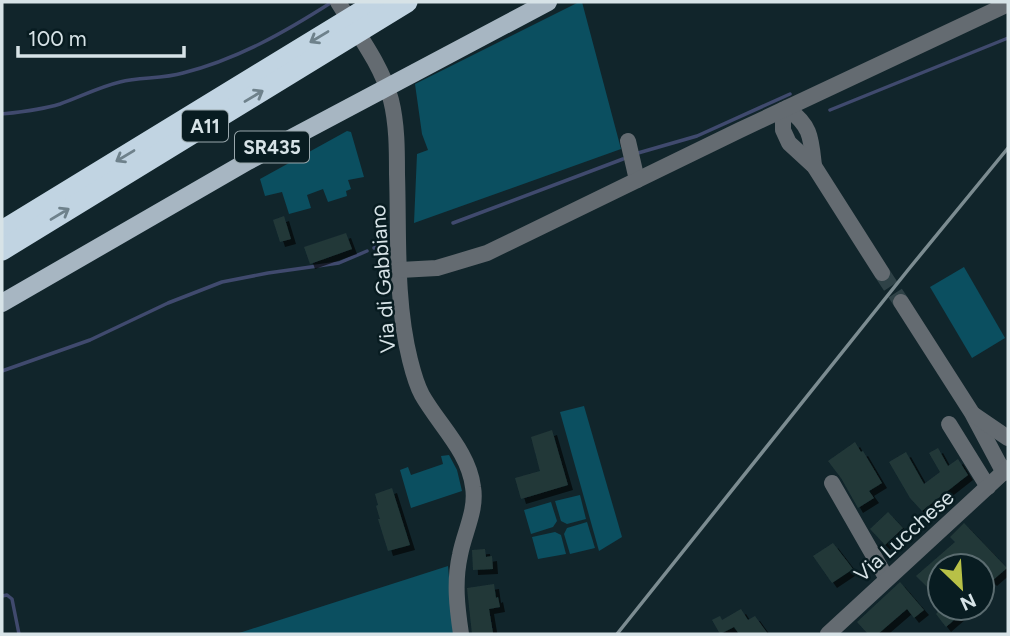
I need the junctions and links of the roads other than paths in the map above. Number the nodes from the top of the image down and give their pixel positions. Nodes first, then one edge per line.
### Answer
1 (338, 2) edge
2 (377, 2) edge
3 (408, 2) edge
4 (548, 2) edge
5 (1008, 4) edge
6 (817, 94) junction
7 (785, 109) junction
8 (807, 128) junction
9 (740, 130) junction
10 (785, 135) junction
11 (628, 141) dead end
12 (814, 166) junction
13 (637, 180) junction
14 (2, 231) edge
15 (2, 250) edge
16 (400, 270) junction
17 (883, 273) tunnel mouth
18 (901, 302) tunnel mouth
19 (2, 303) edge
20 (972, 413) junction
21 (949, 424) dead end
22 (1008, 438) edge
23 (1006, 470) edge
24 (832, 483) dead end
25 (988, 488) junction
26 (887, 579) junction
27 (461, 634) edge
28 (828, 634) edge

1 - 16 street, Via di Gabbiano
2 -> 14 highway, A11
15 -> 3 highway, A11
4 - 19 main road, SR435
5 - 6 street
6 - 7 street
6 - 8 street
7 - 8 street
7 - 9 street
7 - 10 street
8 - 12 street
9 - 10 street
9 - 13 street
10 - 12 street
11 - 13 street
12 - 17 street
13 - 16 street
16 - 27 street, Via di Gabbiano
18 - 20 street
20 - 22 street
20 - 23 street
21 - 25 street
23 - 25 street, Via Lucchese
24 - 26 street
25 - 26 street, Via Lucchese
26 - 28 street, Via Lucchese

